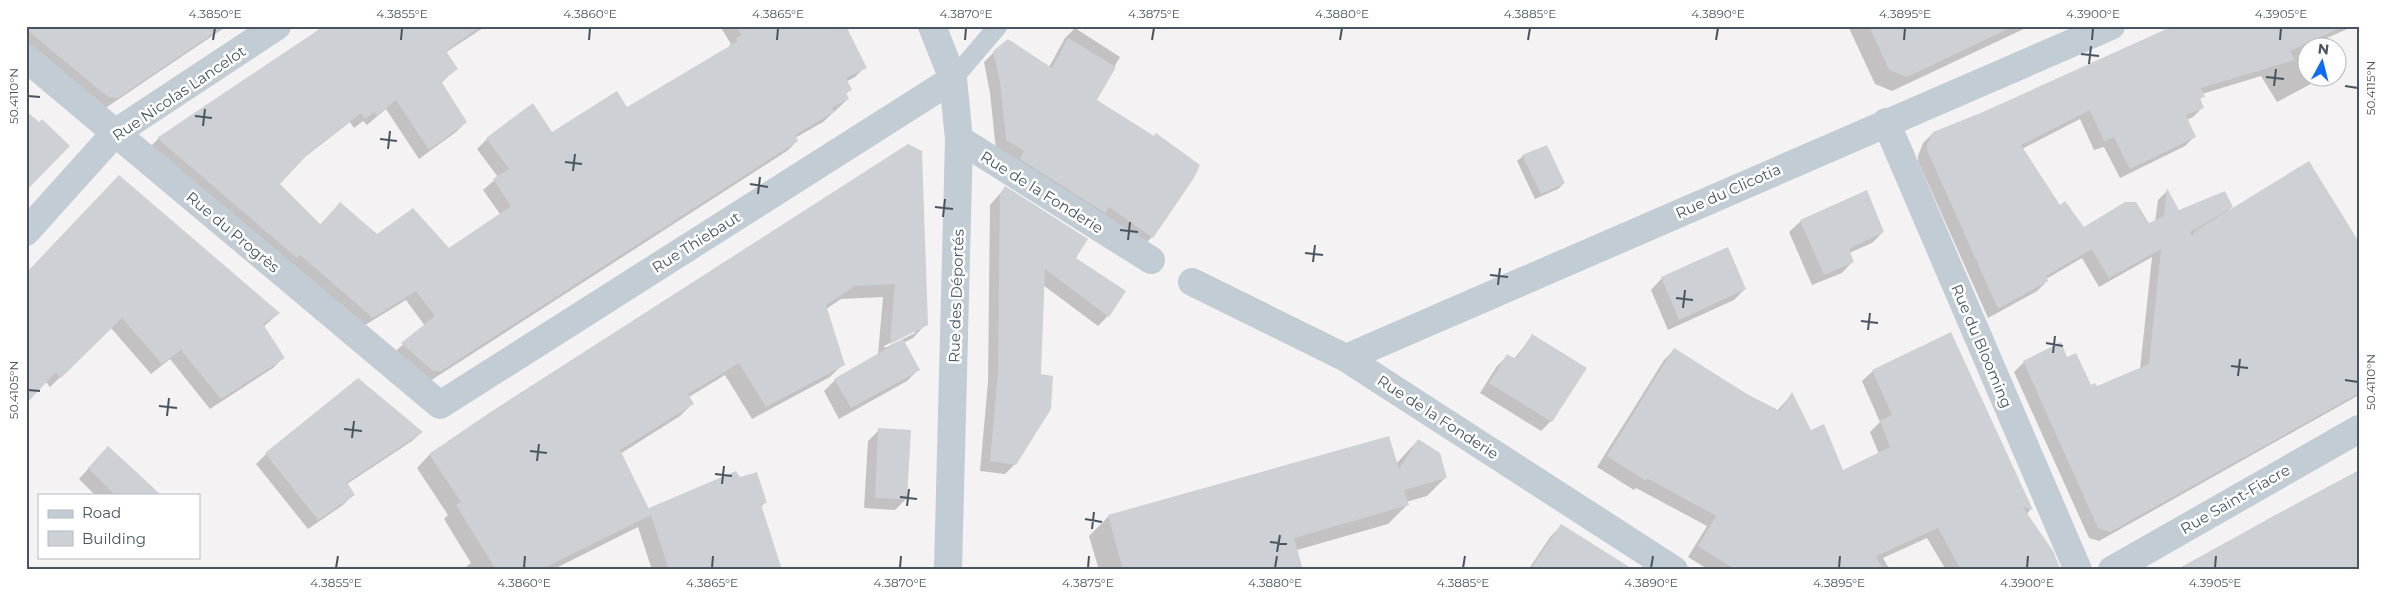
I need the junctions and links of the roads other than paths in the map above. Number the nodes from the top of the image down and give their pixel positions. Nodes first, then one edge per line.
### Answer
1 (277, 26) edge
2 (932, 26) edge
3 (998, 26) edge
4 (2111, 26) edge
5 (26, 58) edge
6 (953, 79) junction
7 (1886, 122) junction
8 (115, 134) junction
9 (959, 140) junction
10 (26, 232) edge
11 (1151, 260) dead end
12 (1192, 282) dead end
13 (1346, 358) junction
14 (440, 405) joint
15 (2359, 429) edge
16 (948, 570) edge
17 (1674, 570) edge
18 (2078, 570) edge
19 (2112, 570) edge

1 - 8 street, Rue Nicolas Lancelot
2 - 6 street, Rue des Déportés
3 - 6 lane
4 - 7 street, Rue du Clicotia
5 - 8 street, Rue du Progrès
6 - 9 street, Rue des Déportés
6 - 14 street, Rue Thiebaut
7 - 13 street, Rue du Clicotia
7 - 18 street, Rue du Blooming
8 - 10 street, Rue Nicolas Lancelot
8 - 14 street, Rue du Progrès
9 - 11 street, Rue de la Fonderie
9 - 16 street, Rue des Déportés
12 - 13 street, Rue de la Fonderie
13 - 17 street, Rue de la Fonderie
15 - 19 street, Rue Saint-Fiacre

